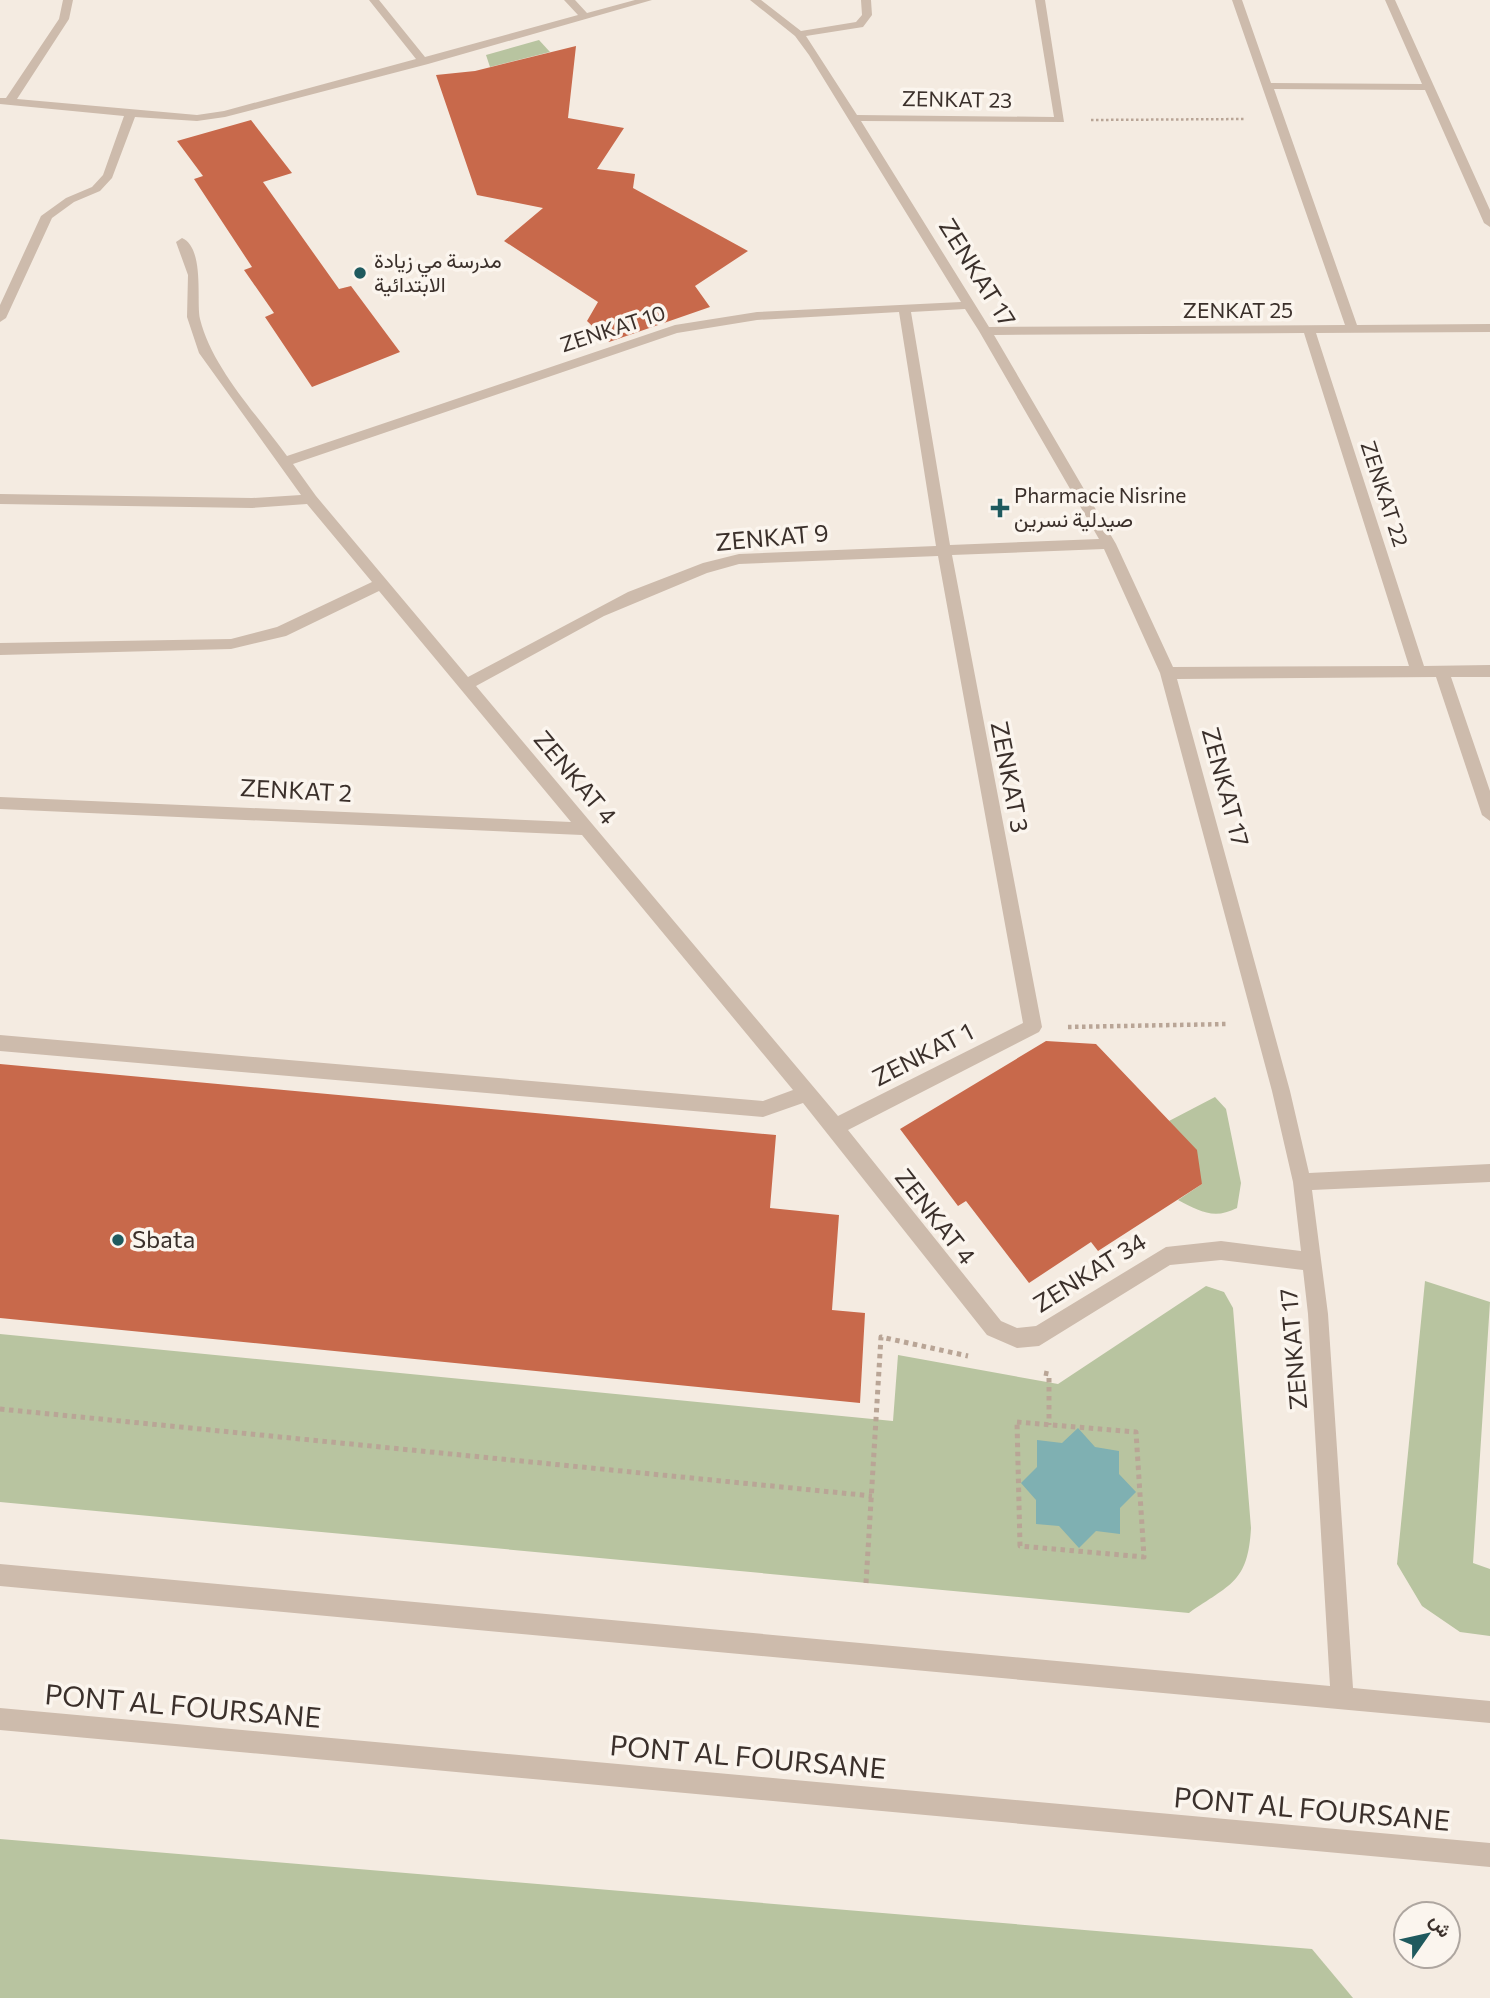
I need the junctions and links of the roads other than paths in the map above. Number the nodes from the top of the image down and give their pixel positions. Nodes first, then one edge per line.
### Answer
1 (68, 0) edge
2 (374, 0) edge
3 (569, 0) edge
4 (647, 0) edge
5 (755, 0) edge
6 (866, 0) edge
7 (1040, 0) edge
8 (1237, 0) edge
9 (1390, 0) edge
10 (585, 17) junction
11 (799, 34) junction
12 (424, 62) junction
13 (1268, 86) junction
14 (1429, 87) junction
15 (5, 101) edge
16 (131, 113) junction
17 (853, 118) junction
18 (1490, 223) edge
19 (182, 242) dead end
20 (969, 305) junction
21 (904, 307) junction
22 (0, 318) edge
23 (1490, 328) edge
24 (1309, 330) junction
25 (1353, 330) junction
26 (985, 331) junction
27 (284, 462) junction
28 (0, 499) edge
29 (312, 499) junction
30 (1109, 544) junction
31 (944, 550) junction
32 (381, 584) junction
33 (0, 649) edge
34 (1418, 670) junction
35 (1441, 670) junction
36 (1490, 671) edge
37 (1168, 673) junction
38 (466, 685) junction
39 (0, 803) edge
40 (1490, 815) edge
41 (589, 829) junction
42 (1033, 1027) joint
43 (0, 1043) edge
44 (807, 1093) junction
45 (835, 1127) junction
46 (1490, 1174) edge
47 (1301, 1182) junction
48 (1311, 1262) junction
49 (985, 1319) joint
50 (0, 1575) edge
51 (1342, 1699) junction
52 (1490, 1712) edge
53 (0, 1719) edge
54 (1490, 1855) edge

1 - 15 street
2 - 12 street
3 - 10 street
4 - 10 street
5 - 11 street, ZENKAT 17
6 - 11 street
7 - 17 street, ZENKAT 23
8 - 13 street
9 - 14 street
10 - 12 street
11 - 17 street, ZENKAT 17
12 - 16 street
13 - 14 street
13 - 25 street
14 - 18 street
15 - 16 street
16 - 22 street
17 - 20 street, ZENKAT 17
19 - 27 street, ZENKAT 4
20 - 21 street, ZENKAT 10
20 - 26 street, ZENKAT 17
21 - 27 street, ZENKAT 10
21 - 31 street, ZENKAT 3
23 - 25 street, ZENKAT 25
24 - 25 street, ZENKAT 25
24 - 26 street, ZENKAT 25
24 - 34 street, ZENKAT 22
26 - 30 street, ZENKAT 17
27 - 29 street, ZENKAT 4
28 - 29 street
29 - 32 street, ZENKAT 4
30 - 31 street, ZENKAT 9
30 - 37 street, ZENKAT 17
31 - 38 street, ZENKAT 9
31 - 42 street, ZENKAT 3
32 - 33 street
32 - 38 street, ZENKAT 4
34 - 35 street
34 - 37 street
35 - 36 street
35 - 40 street
37 - 47 street, ZENKAT 17
38 - 41 street, ZENKAT 4
39 - 41 street, ZENKAT 2
41 - 44 street, ZENKAT 4
42 - 45 street, ZENKAT 1
43 - 44 street
44 - 45 street, ZENKAT 4
45 - 49 street, ZENKAT 4
46 - 47 street
47 - 48 street, ZENKAT 17
48 - 49 street, ZENKAT 34
48 - 51 street, ZENKAT 17
50 - 51 street
51 - 52 street
53 - 54 street, PONT AL FOURSANE

